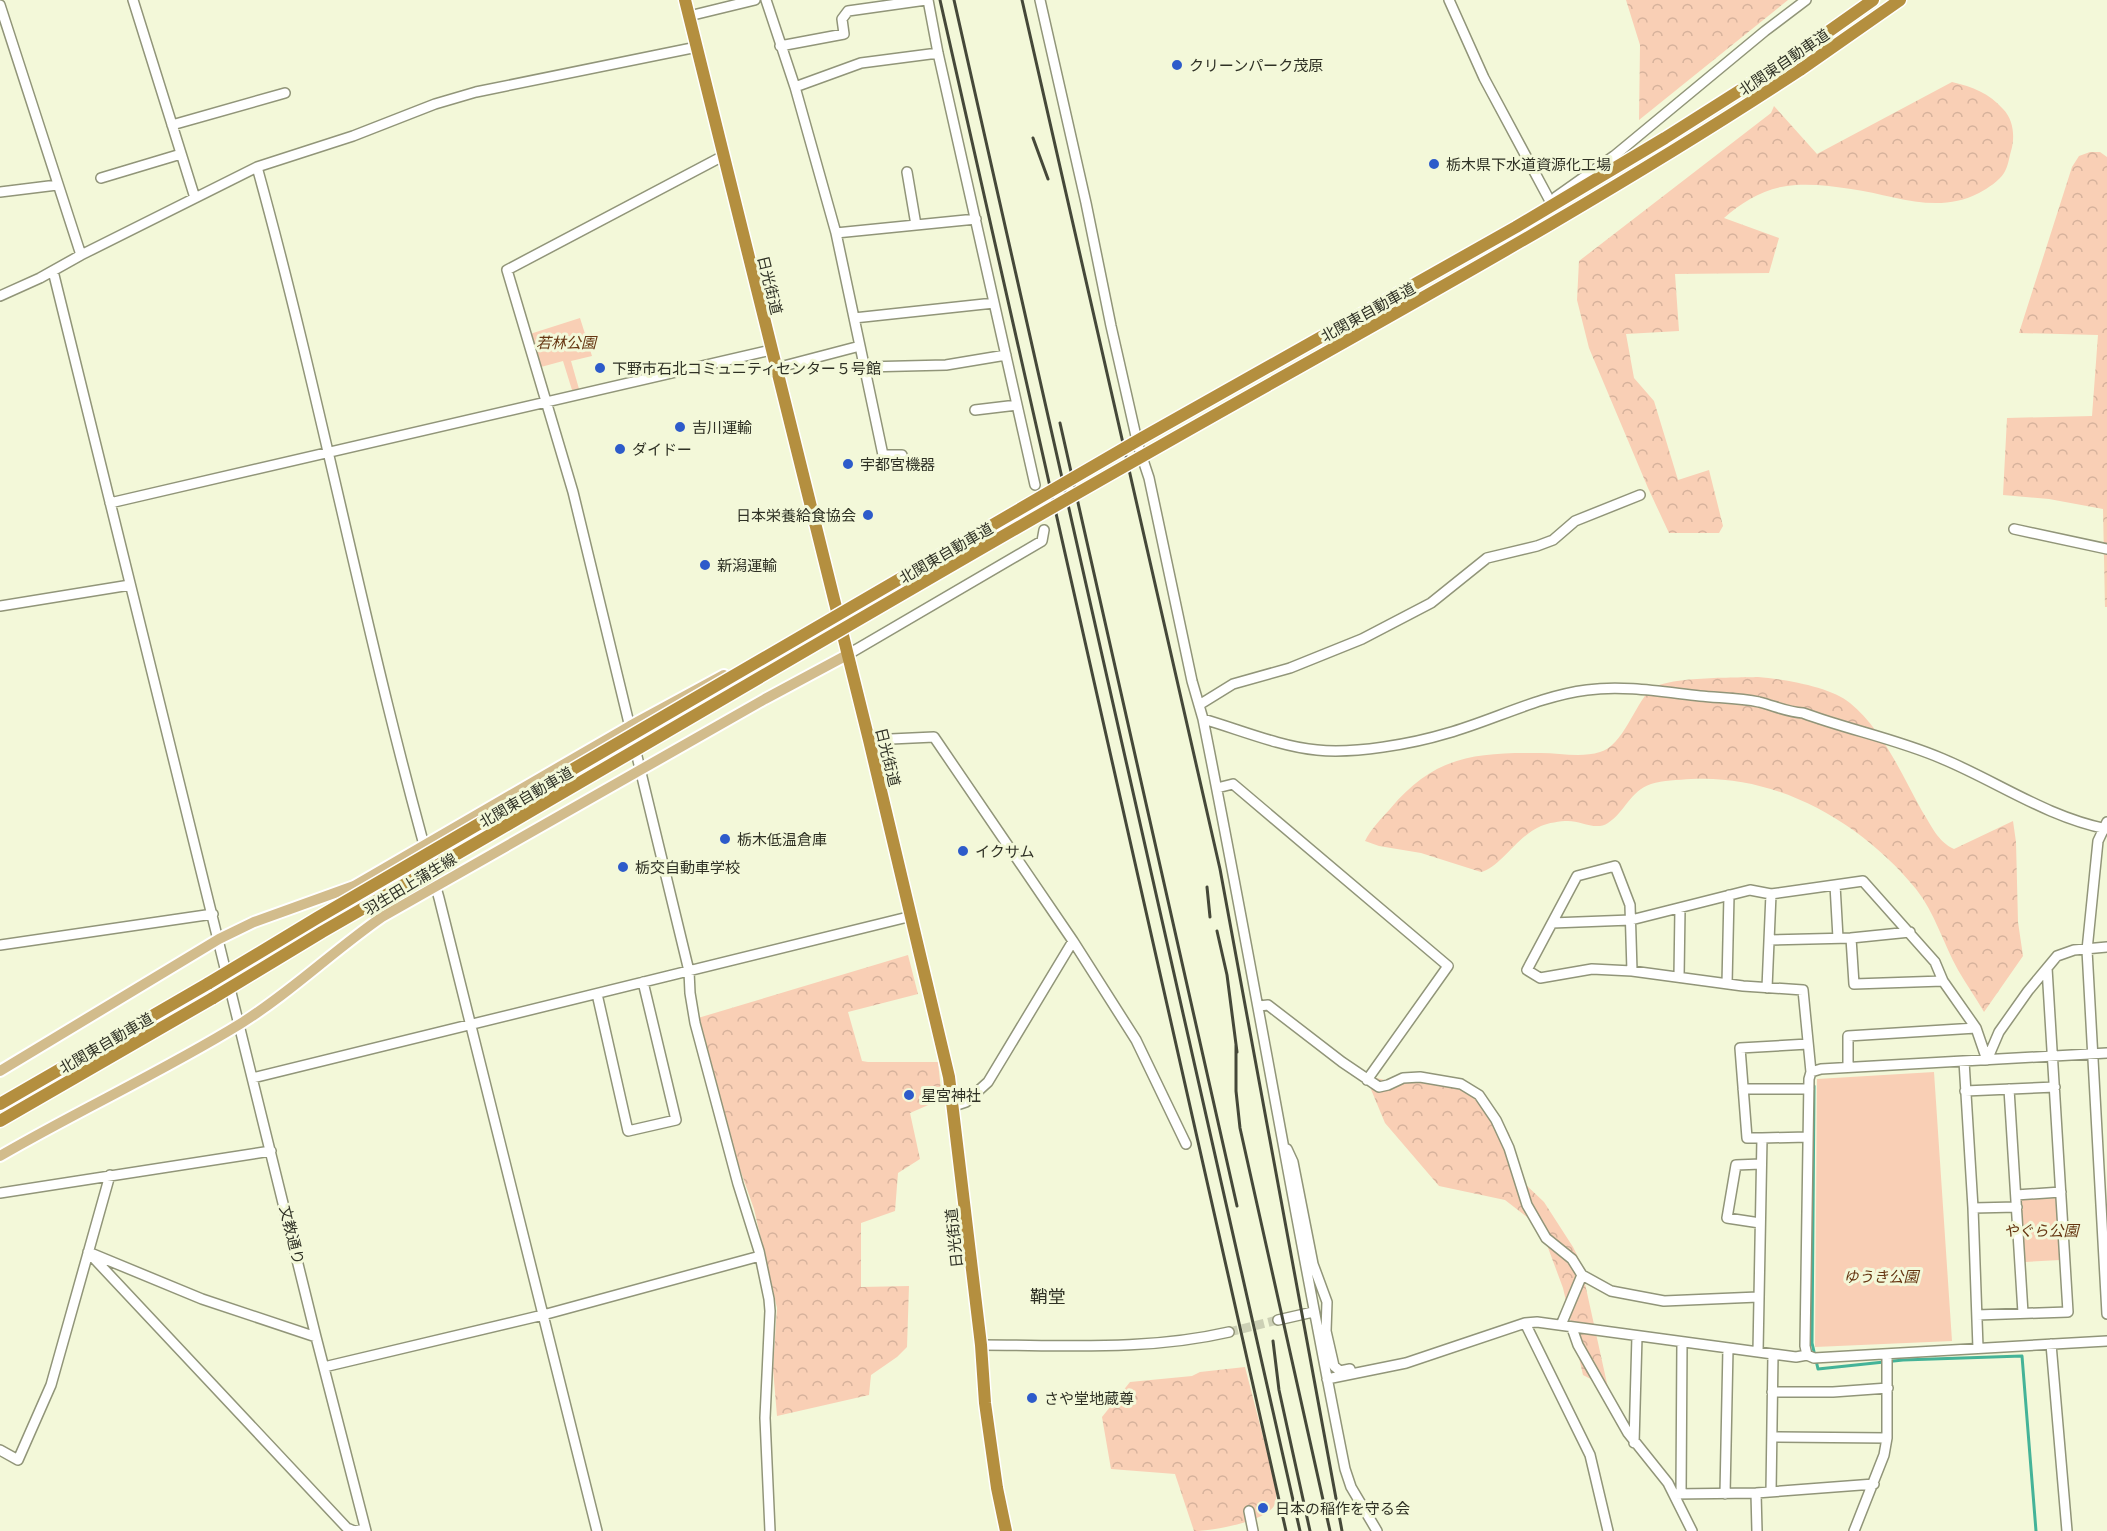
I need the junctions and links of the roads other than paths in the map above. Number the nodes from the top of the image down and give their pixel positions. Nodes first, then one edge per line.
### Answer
1 (133, 0) edge
2 (685, 0) edge
3 (755, 0) edge
4 (766, 0) edge
5 (927, 0) edge
6 (1040, 0) edge
7 (1449, 0) edge
8 (1806, 0) edge
9 (1874, 0) edge
10 (1900, 0) edge
11 (0, 5) edge
12 (689, 16) junction
13 (780, 46) junction
14 (697, 47) junction
15 (938, 53) junction
16 (795, 87) junction
17 (285, 93) dead end
18 (172, 125) junction
19 (182, 154) junction
20 (723, 156) junction
21 (256, 167) junction
22 (907, 172) dead end
23 (101, 178) dead end
24 (57, 185) junction
25 (0, 192) edge
26 (195, 198) junction
27 (1550, 201) junction
28 (976, 219) junction
29 (916, 225) junction
30 (836, 233) junction
31 (81, 255) junction
32 (53, 270) junction
33 (0, 296) edge
34 (994, 303) junction
35 (854, 318) junction
36 (860, 346) junction
37 (771, 350) junction
38 (1006, 356) junction
39 (864, 367) junction
40 (776, 368) junction
41 (548, 402) junction
42 (1017, 405) junction
43 (975, 410) dead end
44 (1137, 436) junction
45 (327, 454) junction
46 (902, 455) dead end
47 (1035, 485) dead end
48 (1640, 495) dead end
49 (110, 503) junction
50 (2014, 529) dead end
51 (1044, 530) dead end
52 (2107, 549) edge
53 (130, 585) junction
54 (0, 606) edge
55 (837, 614) junction
56 (847, 655) junction
57 (1199, 705) junction
58 (1203, 719) junction
59 (630, 726) junction
60 (869, 740) junction
61 (641, 770) junction
62 (1217, 788) junction
63 (2106, 827) edge
64 (424, 847) junction
65 (435, 885) junction
66 (1835, 885) junction
67 (1771, 894) junction
68 (1729, 895) junction
69 (1680, 908) junction
70 (213, 914) junction
71 (912, 916) junction
72 (1631, 920) junction
73 (1552, 923) junction
74 (1910, 932) junction
75 (1839, 938) junction
76 (1851, 938) junction
77 (219, 939) junction
78 (1769, 940) junction
79 (1073, 941) junction
80 (0, 945) edge
81 (2107, 946) edge
82 (2087, 950) junction
83 (2047, 968) junction
84 (689, 971) junction
85 (1632, 971) junction
86 (1679, 977) junction
87 (1943, 981) junction
88 (643, 982) junction
89 (1727, 984) junction
90 (1767, 988) junction
91 (597, 993) junction
92 (1259, 1006) junction
93 (239, 1024) junction
94 (470, 1024) junction
95 (1976, 1028) junction
96 (1808, 1044) junction
97 (2107, 1053) edge
98 (2092, 1054) junction
99 (2053, 1057) junction
100 (1987, 1060) junction
101 (1964, 1061) junction
102 (1848, 1067) junction
103 (0, 1071) edge
104 (1811, 1072) junction
105 (253, 1078) junction
106 (1366, 1080) junction
107 (2055, 1087) junction
108 (1743, 1089) junction
109 (1809, 1089) junction
110 (2009, 1089) junction
111 (1965, 1091) junction
112 (0, 1104) edge
113 (954, 1106) junction
114 (0, 1121) edge
115 (1281, 1136) junction
116 (1808, 1137) junction
117 (1762, 1138) junction
118 (1186, 1144) dead end
119 (271, 1150) junction
120 (0, 1156) edge
121 (1761, 1164) junction
122 (110, 1175) junction
123 (2061, 1192) junction
124 (0, 1193) edge
125 (2016, 1195) junction
126 (2104, 1196) edge
127 (1972, 1208) junction
128 (2017, 1208) junction
129 (1760, 1223) junction
130 (88, 1251) junction
131 (760, 1256) junction
132 (1582, 1275) junction
133 (1758, 1297) junction
134 (1313, 1312) junction
135 (2023, 1313) junction
136 (2107, 1314) edge
137 (543, 1315) junction
138 (1977, 1315) junction
139 (1278, 1320) tunnel mouth
140 (1525, 1323) junction
141 (1561, 1325) junction
142 (1572, 1328) junction
143 (1229, 1332) tunnel mouth
144 (1637, 1336) junction
145 (316, 1337) junction
146 (2107, 1341) edge
147 (1682, 1342) junction
148 (2051, 1344) junction
149 (981, 1345) junction
150 (1728, 1348) junction
151 (1978, 1348) junction
152 (1758, 1352) junction
153 (1773, 1354) junction
154 (1887, 1354) junction
155 (1807, 1355) junction
156 (1425, 1357) junction
157 (324, 1367) junction
158 (1327, 1379) junction
159 (1888, 1388) junction
160 (1772, 1392) junction
161 (1772, 1437) junction
162 (1887, 1438) junction
163 (1634, 1443) junction
164 (0, 1450) edge
165 (1874, 1484) junction
166 (1771, 1492) junction
167 (1756, 1493) junction
168 (1677, 1494) junction
169 (1725, 1494) junction
170 (1249, 1511) dead end
171 (366, 1530) edge
172 (597, 1531) edge
173 (770, 1531) edge
174 (1006, 1531) edge
175 (1253, 1531) edge
176 (1377, 1531) edge
177 (1608, 1531) edge
178 (1692, 1531) edge
179 (1757, 1531) edge
180 (1854, 1531) edge
181 (2067, 1531) edge

1 - 18 street
2 - 12 highway, 日光街道
3 - 12 street
4 - 13 street
5 - 13 street
5 - 15 street
6 - 44 street
7 - 27 street
8 - 27 street
9 - 112 highway, 北関東自動車道, bridge
10 - 114 highway, 北関東自動車道, bridge
11 - 24 street
12 - 14 highway, 日光街道
13 - 16 street
14 - 20 highway, 日光街道
14 - 21 street
15 - 16 street
15 - 28 street
16 - 30 street
17 - 18 street
18 - 19 street
19 - 23 street
19 - 26 street
20 - 37 highway, 日光街道
20 - 41 street
21 - 26 street
21 - 45 street
22 - 29 street
24 - 25 street
24 - 31 street
26 - 31 street
27 - 44 street
28 - 29 street
28 - 34 street
29 - 30 street
30 - 35 street
31 - 32 street
32 - 33 street
32 - 49 street, 文教通り
34 - 35 street
34 - 38 street
35 - 36 street
36 - 39 street
36 - 40 street
37 - 40 highway, 日光街道
37 - 41 street
38 - 39 street
38 - 42 street
39 - 46 street
40 - 55 highway, 日光街道
41 - 45 street
41 - 59 street
42 - 43 street
42 - 47 street
44 - 57 street
45 - 49 street
45 - 64 street
48 - 57 street
49 - 53 street, 文教通り
50 - 52 street
51 - 56 street
53 - 54 street
53 - 70 street, 文教通り
55 - 56 highway, 日光街道
55 - 59 main road, 羽生田上蒲生線
56 - 60 highway, 日光街道
56 - 61 main road, 羽生田上蒲生線
57 - 58 street
58 - 62 street
58 - 63 street
59 - 61 street
59 - 64 main road, 羽生田上蒲生線
60 - 71 highway, 日光街道
60 - 79 street
61 - 65 main road, 羽生田上蒲生線
61 - 84 street
62 - 92 street
62 - 106 street
63 - 82 street
64 - 65 street
64 - 77 main road, 羽生田上蒲生線
65 - 93 main road, 羽生田上蒲生線
65 - 94 street
66 - 67 street
66 - 74 street
66 - 75 street
67 - 68 street
67 - 78 street
68 - 69 street
68 - 89 street
69 - 72 street
69 - 86 street
70 - 77 street, 文教通り
70 - 80 street
71 - 84 street
71 - 113 highway, 日光街道
72 - 73 street
72 - 73 street
72 - 85 street
73 - 85 street
74 - 76 street
74 - 87 street
75 - 76 street
75 - 78 street
76 - 87 street
77 - 93 street, 文教通り
77 - 103 main road, 羽生田上蒲生線
78 - 90 street
79 - 113 street
79 - 118 street
81 - 82 street
82 - 83 street
82 - 98 street
83 - 99 street
83 - 100 street
84 - 88 street
84 - 131 street
85 - 86 street
86 - 89 street
87 - 95 street
88 - 91 street
88 - 91 street
89 - 90 street
90 - 96 street
91 - 94 street
92 - 106 street
92 - 115 street
93 - 105 street, 文教通り
93 - 120 main road, 羽生田上蒲生線
94 - 105 street
94 - 137 street
95 - 100 street
95 - 102 street
96 - 104 street
96 - 108 street
97 - 98 street
98 - 99 street
98 - 126 street
99 - 100 street
99 - 107 street
100 - 101 street
101 - 102 street
101 - 111 street
102 - 104 street
104 - 109 street
105 - 119 street, 文教通り
106 - 132 street
107 - 110 street
107 - 123 street
108 - 109 street
108 - 117 street
109 - 116 street
110 - 111 street
110 - 125 street
111 - 127 street
113 - 149 highway, 日光街道
115 - 134 street
115 - 156 street
116 - 117 street
116 - 155 street
117 - 121 street
119 - 122 street
119 - 145 street, 文教通り
121 - 129 street
121 - 129 street
122 - 124 street
122 - 130 street
123 - 125 street
123 - 135 street
125 - 128 street
126 - 136 street
127 - 128 street
127 - 138 street
128 - 135 street
129 - 133 street
130 - 145 street
130 - 164 street
130 - 171 street
131 - 137 street
131 - 173 street
132 - 133 street
132 - 141 street
133 - 152 street
134 - 139 street
134 - 158 street
135 - 138 street
137 - 157 street
137 - 172 street
138 - 151 street
140 - 141 street
140 - 156 street
140 - 177 street
141 - 142 street
142 - 144 street
142 - 163 street
143 - 149 street
144 - 147 street
144 - 163 street
145 - 157 street, 文教通り
146 - 148 street
147 - 150 street
147 - 168 street
148 - 151 street
148 - 181 street
149 - 174 highway, 日光街道
150 - 152 street
150 - 169 street
151 - 154 street
152 - 153 street
153 - 155 street
153 - 160 street
154 - 155 street
154 - 159 street
156 - 158 street
157 - 171 street, 文教通り
158 - 176 street
159 - 160 street
159 - 162 street
160 - 161 street
161 - 162 street
161 - 166 street
162 - 165 street
163 - 168 street
165 - 166 street
165 - 180 street
166 - 167 street
167 - 169 street
167 - 179 street
168 - 169 street
168 - 178 street
170 - 175 street

